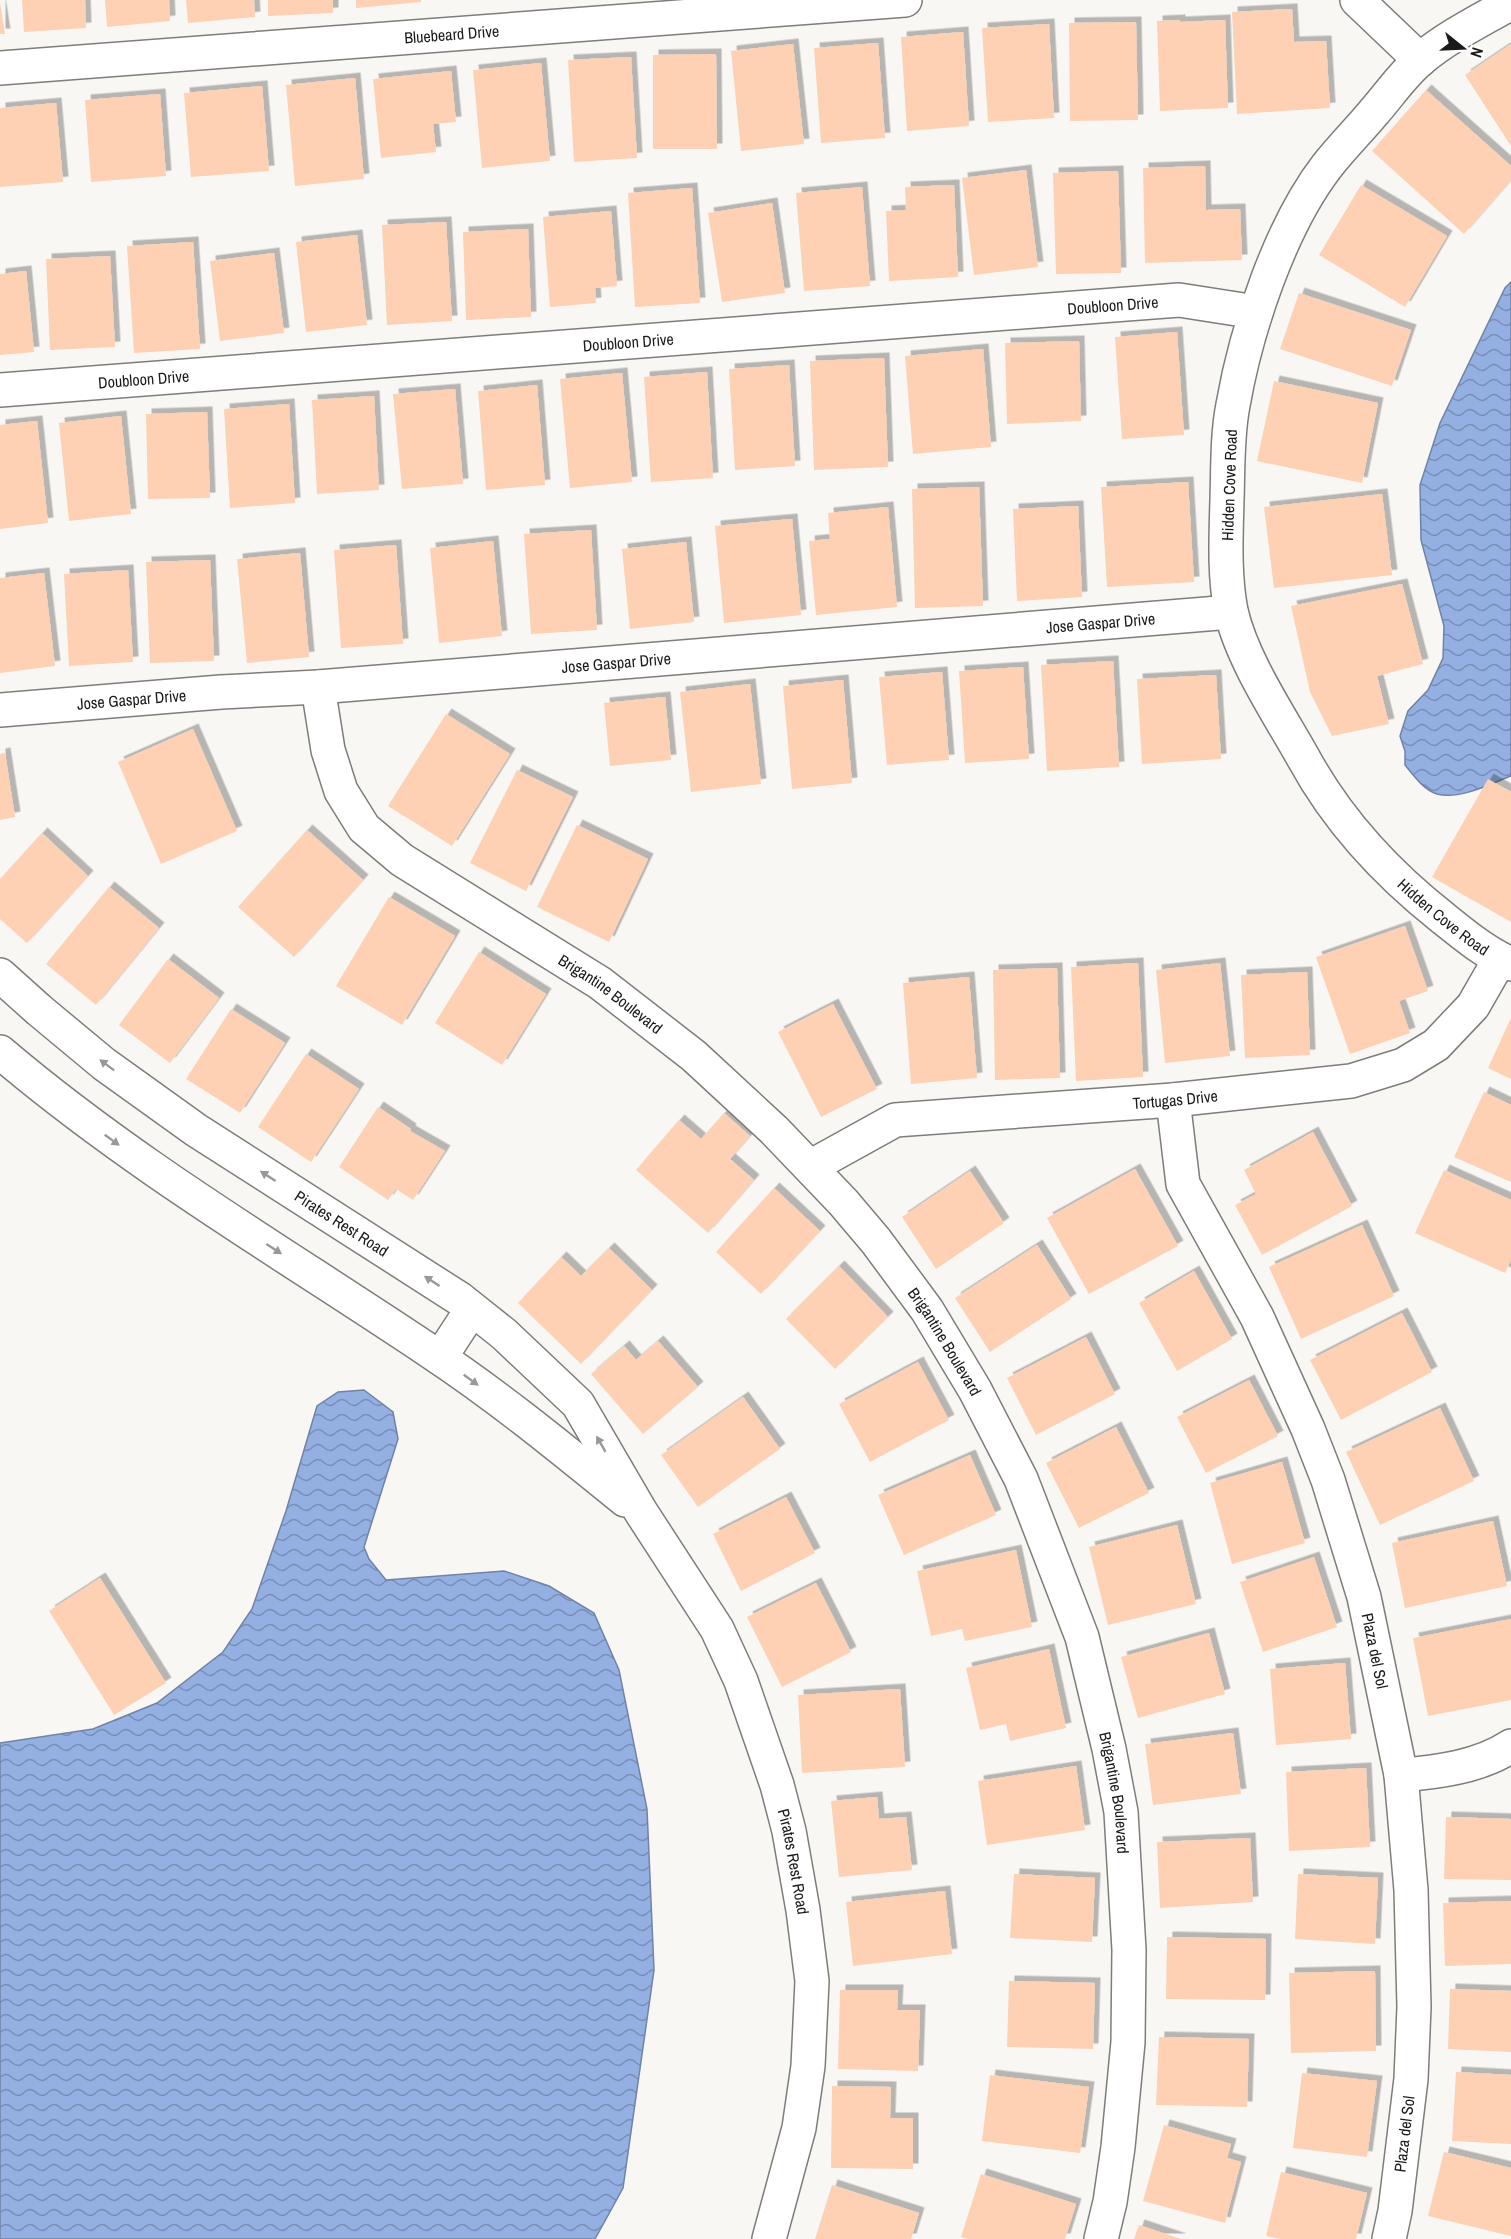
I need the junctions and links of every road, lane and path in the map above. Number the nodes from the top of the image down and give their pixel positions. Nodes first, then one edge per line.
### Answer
1 (905, 0) edge
2 (1357, 0) edge
3 (1511, 3) edge
4 (1420, 60) junction
5 (0, 68) edge
6 (1256, 312) junction
7 (0, 390) edge
8 (1232, 612) junction
9 (318, 687) junction
10 (0, 710) edge
11 (1505, 962) edge
12 (0, 975) edge
13 (0, 1052) edge
14 (1173, 1100) junction
15 (810, 1167) junction
16 (472, 1309) junction
17 (440, 1358) junction
18 (641, 1512) junction
19 (1511, 1746) edge
20 (1401, 1775) junction
21 (769, 2239) edge
22 (1101, 2239) edge
23 (1389, 2239) edge

1 - 5 street, Bluebeard Drive
2 - 4 street
3 - 4 street, Hidden Cove Road
4 - 6 street, Hidden Cove Road
6 - 7 street, Doubloon Drive
6 - 8 street, Hidden Cove Road
8 - 9 street, Jose Gaspar Drive
8 - 11 street, Hidden Cove Road
9 - 10 street, Jose Gaspar Drive
9 - 15 street, Brigantine Boulevard
11 - 14 street, Tortugas Drive
16 -> 12 street, Pirates Rest Road
13 -> 17 street, Pirates Rest Road
14 - 15 street, Tortugas Drive
14 - 20 street, Plaza del Sol
15 - 22 street, Brigantine Boulevard
16 - 17 street
18 -> 16 street, Pirates Rest Road
17 -> 18 street, Pirates Rest Road
18 - 21 street, Pirates Rest Road
19 - 20 street
20 - 23 street, Plaza del Sol

